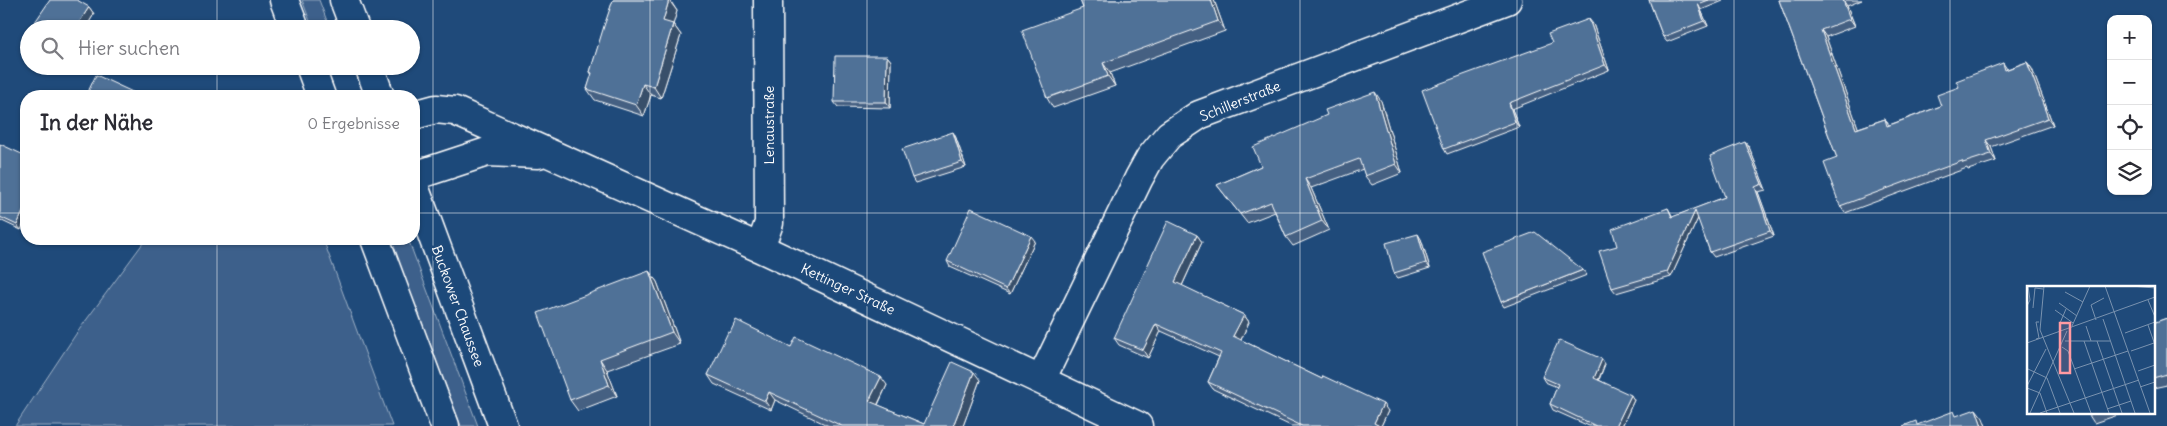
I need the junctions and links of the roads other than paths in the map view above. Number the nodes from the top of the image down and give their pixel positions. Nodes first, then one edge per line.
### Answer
1 (284, 0) edge
2 (344, 0) edge
3 (768, 0) edge
4 (1494, 2) edge
5 (292, 20) edge
6 (352, 20) edge
7 (313, 75) edge
8 (372, 75) edge
9 (319, 90) edge
10 (378, 90) edge
11 (420, 113) edge
12 (555, 155) junction
13 (420, 174) edge
14 (420, 202) edge
15 (377, 245) edge
16 (760, 248) junction
17 (1041, 380) junction
18 (445, 426) edge
19 (503, 426) edge
20 (1138, 426) edge

1 - 5 street
2 - 6 street
3 - 16 street, Lenaustraße
4 - 17 street, Schillerstraße
7 - 9 street
8 - 10 street
11 - 12 street, Kettinger Straße
12 - 13 street, Kettinger Straße
12 - 16 street, Kettinger Straße
14 - 19 street, Buckower Chaussee
15 - 18 street
16 - 17 street, Kettinger Straße
17 - 20 street, Kettinger Straße

